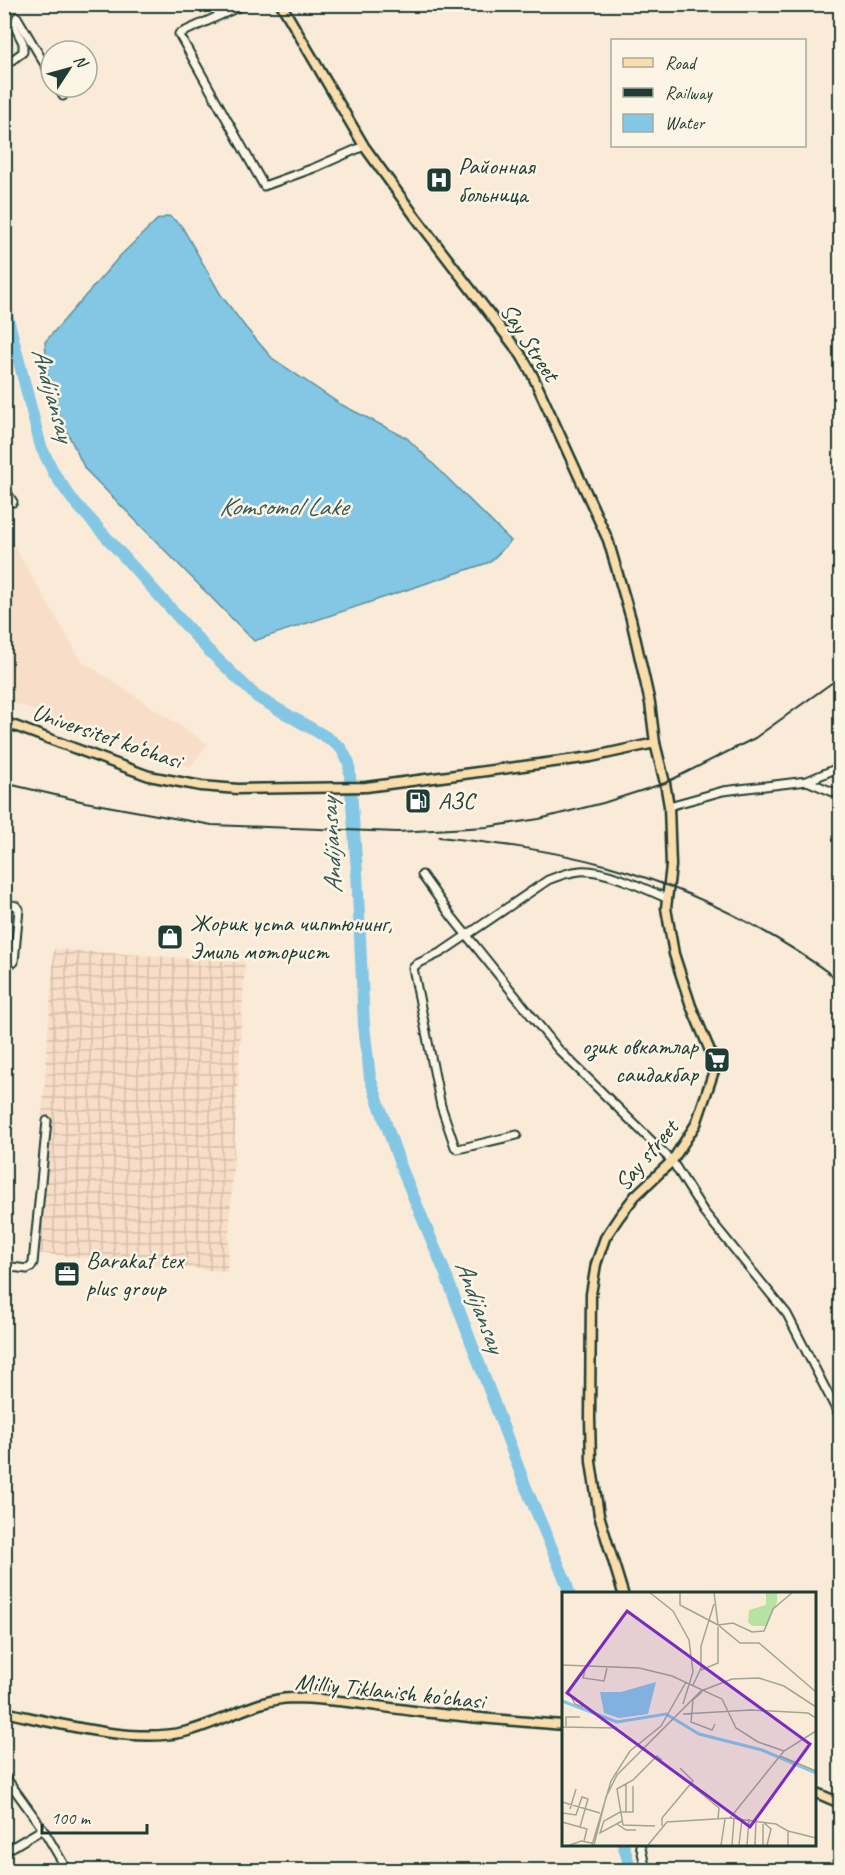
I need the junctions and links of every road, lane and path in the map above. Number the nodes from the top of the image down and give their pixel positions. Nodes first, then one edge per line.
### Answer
1 (245, 4) edge
2 (281, 4) edge
3 (39, 57) edge
4 (4, 66) edge
5 (364, 146) junction
6 (4, 488) edge
7 (13, 502) dead end
8 (4, 722) edge
9 (655, 743) junction
10 (840, 767) edge
11 (807, 781) junction
12 (840, 795) edge
13 (669, 806) junction
14 (422, 875) dead end
15 (666, 898) junction
16 (4, 903) edge
17 (466, 935) junction
18 (14, 962) dead end
19 (47, 1121) dead end
20 (517, 1135) dead end
21 (672, 1161) junction
22 (4, 1266) edge
23 (840, 1417) edge
24 (623, 1592) edge
25 (4, 1712) edge
26 (562, 1725) edge
27 (5, 1778) edge
28 (815, 1793) edge
29 (840, 1803) edge
30 (43, 1829) junction
31 (640, 1845) edge
32 (4, 1852) edge
33 (67, 1870) edge
34 (646, 1870) edge

1 - 5 street
2 - 5 main road, Say Street
3 - 4 street
5 - 9 main road, Say Street
6 - 7 street
8 - 9 main road, Universitet kо‘chasi
9 - 13 main road, Say street
10 - 11 street
11 - 12 street
11 - 13 street
13 - 15 main road, Say street
14 - 17 street
15 - 17 street
15 - 21 main road, Say street
16 - 18 street
17 - 20 street
17 - 21 street
19 - 22 street
21 - 23 street
21 - 24 main road, Say street
25 - 26 main road, Milliy Tiklanish ko'chasi
27 - 30 street
28 - 29 main road
30 - 32 street
30 - 33 street
31 - 34 street

